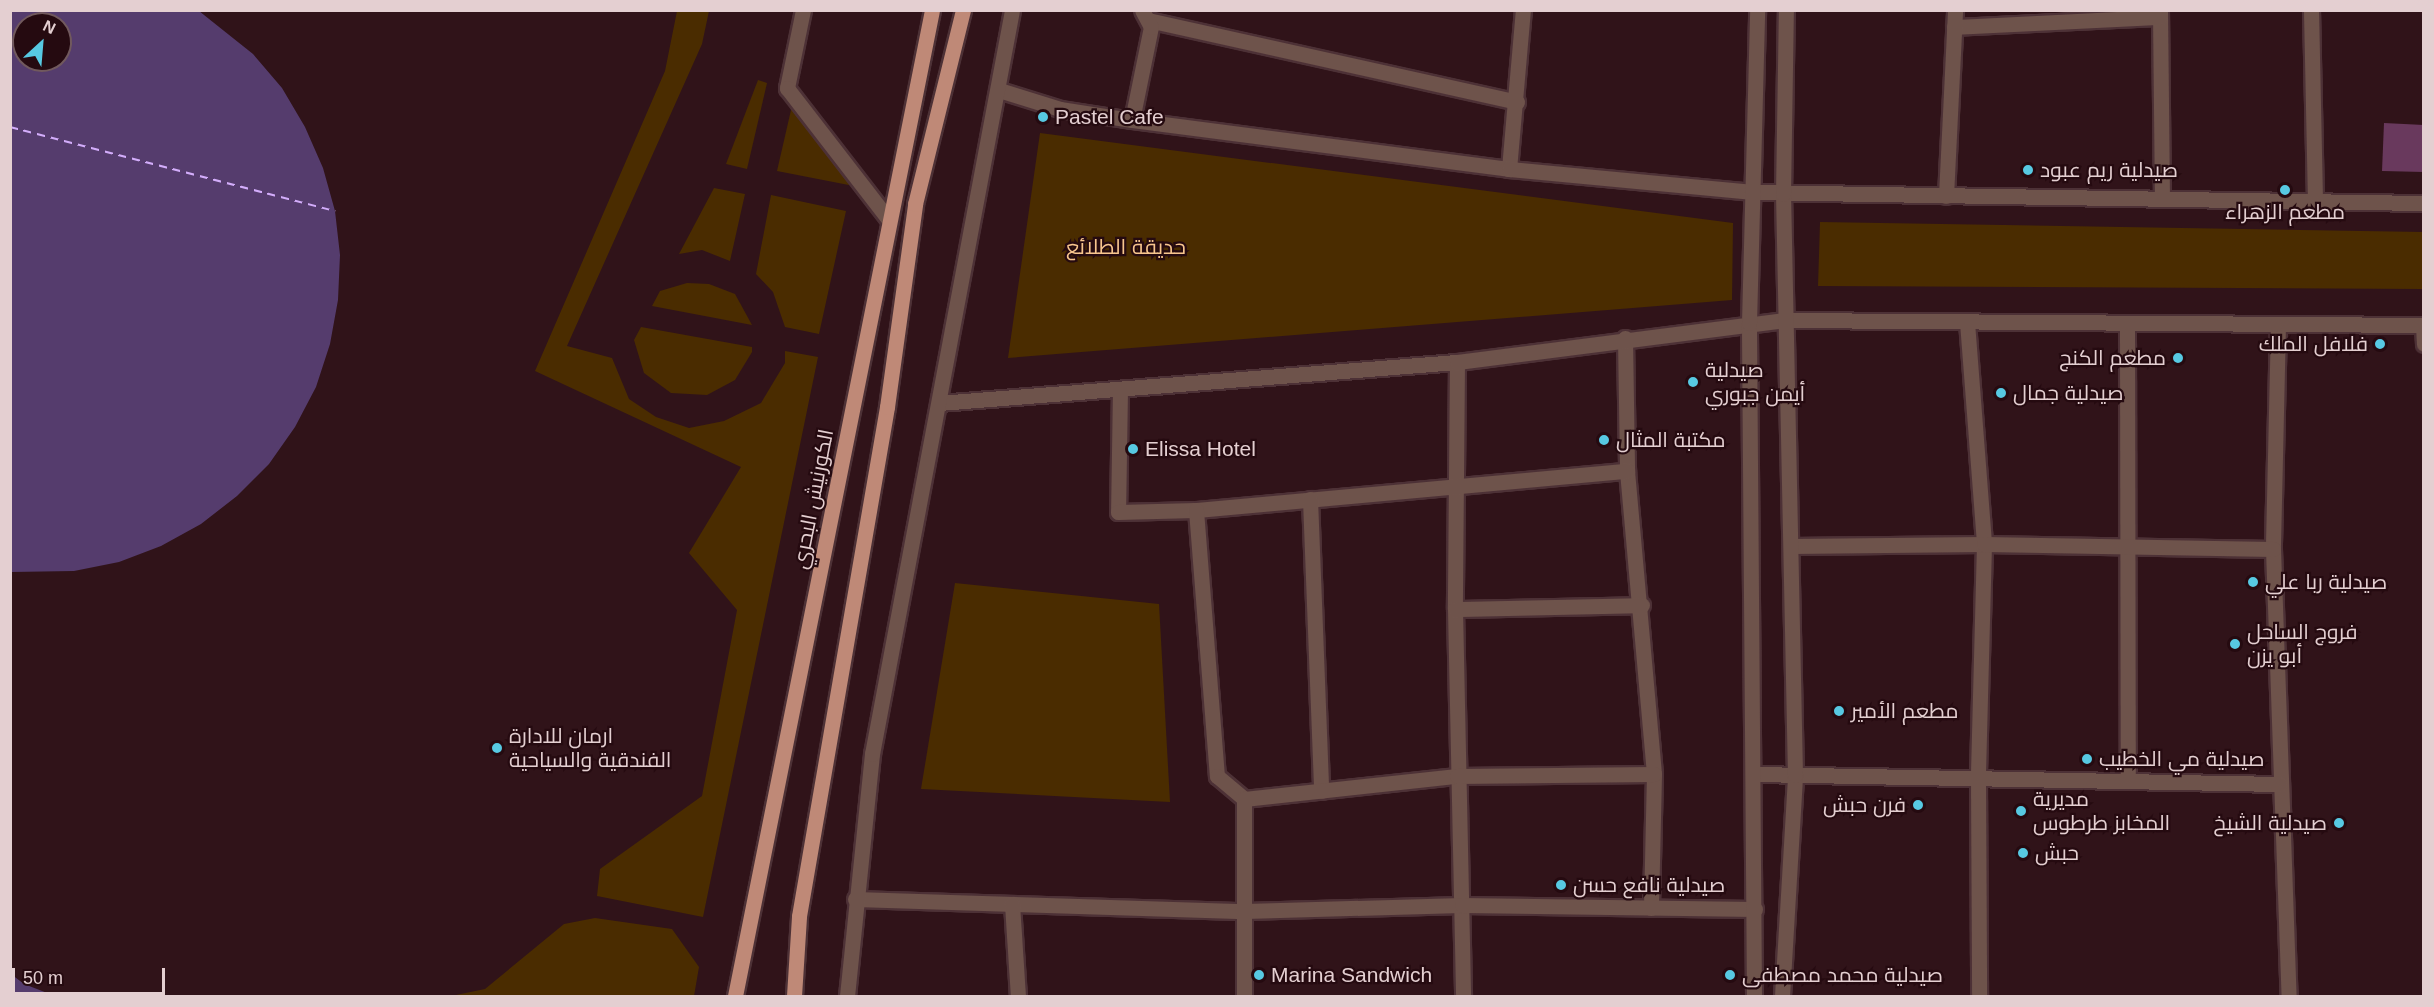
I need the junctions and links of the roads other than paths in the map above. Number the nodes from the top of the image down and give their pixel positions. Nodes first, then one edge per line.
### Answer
1 (802, 10) edge
2 (932, 10) edge
3 (963, 10) edge
4 (1012, 10) edge
5 (1523, 10) edge
6 (1757, 10) edge
7 (1786, 10) edge
8 (1955, 10) edge
9 (2311, 10) edge
10 (2160, 14) edge
11 (1145, 15) edge
12 (1954, 27) junction
13 (999, 90) junction
14 (1517, 102) junction
15 (1132, 120) junction
16 (1509, 170) junction
17 (1751, 192) junction
18 (1783, 194) junction
19 (1946, 196) junction
20 (2162, 199) junction
21 (2315, 201) junction
22 (2424, 203) edge
23 (889, 220) junction
24 (1788, 320) junction
25 (1967, 322) junction
26 (1749, 323) junction
27 (2127, 323) junction
28 (2278, 324) junction
29 (2423, 325) edge
30 (1625, 338) junction
31 (2424, 344) edge
32 (1457, 362) junction
33 (1120, 389) junction
34 (939, 403) junction
35 (1627, 471) junction
36 (1454, 485) junction
37 (1310, 499) junction
38 (1196, 510) junction
39 (1984, 544) junction
40 (1791, 546) junction
41 (2126, 549) junction
42 (2273, 549) junction
43 (1642, 605) junction
44 (1455, 609) junction
45 (1654, 774) junction
46 (1754, 774) junction
47 (1795, 775) junction
48 (1457, 776) junction
49 (2128, 778) junction
50 (1978, 780) junction
51 (2280, 784) junction
52 (1320, 791) junction
53 (1244, 799) junction
54 (855, 899) junction
55 (1012, 904) junction
56 (1462, 906) junction
57 (1651, 908) junction
58 (1755, 909) junction
59 (1245, 911) junction
60 (735, 996) edge
61 (794, 996) edge
62 (847, 996) edge
63 (1018, 996) edge
64 (1244, 996) edge
65 (1463, 996) edge
66 (1754, 996) edge
67 (1782, 996) edge
68 (1978, 996) edge
69 (2283, 996) edge
70 (2289, 996) edge

1 - 23 street
2 - 23 main road, الكورنيش البحري
3 - 61 main road
4 - 13 street
5 - 14 street
6 - 17 street
7 - 18 street
8 - 12 street
9 - 21 street
10 - 12 street
10 - 20 street
11 - 14 street
11 - 15 street
12 - 19 street
13 - 15 street
13 - 34 street
14 - 16 street
15 - 16 street
16 - 17 street
17 - 18 street
17 - 26 street
18 - 19 street
18 - 24 street
19 - 20 street
20 - 21 street
21 - 22 street
23 - 60 main road, الكورنيش البحري
24 - 25 street
24 - 26 street
24 - 40 street
25 - 27 street
25 - 39 street
26 - 30 street
26 - 46 street
27 - 28 street
27 - 41 street
28 - 29 street
28 - 42 street
29 - 31 street
30 - 32 street
30 - 35 street
32 - 33 street
32 - 36 street
33 - 34 street
33 - 38 street
34 - 54 street
35 - 36 street
35 - 43 street
36 - 37 street
36 - 44 street
37 - 38 street
37 - 52 street
38 - 53 street
39 - 40 street
39 - 41 street
39 - 50 street
40 - 47 street
41 - 42 street
41 - 49 street
42 - 51 street
43 - 44 street
43 - 45 street
44 - 48 street
45 - 48 street
45 - 57 street
46 - 47 street
46 - 58 street
47 - 50 street
47 - 67 street
48 - 52 street
48 - 56 street
49 - 50 street
49 - 51 street
50 - 68 street
51 - 70 street
52 - 53 street
53 - 59 street
54 - 55 street
54 - 62 street
55 - 59 street
55 - 63 street
56 - 57 street
56 - 59 street
56 - 65 street
57 - 58 street
58 - 66 street
59 - 64 street
69 - 70 street

